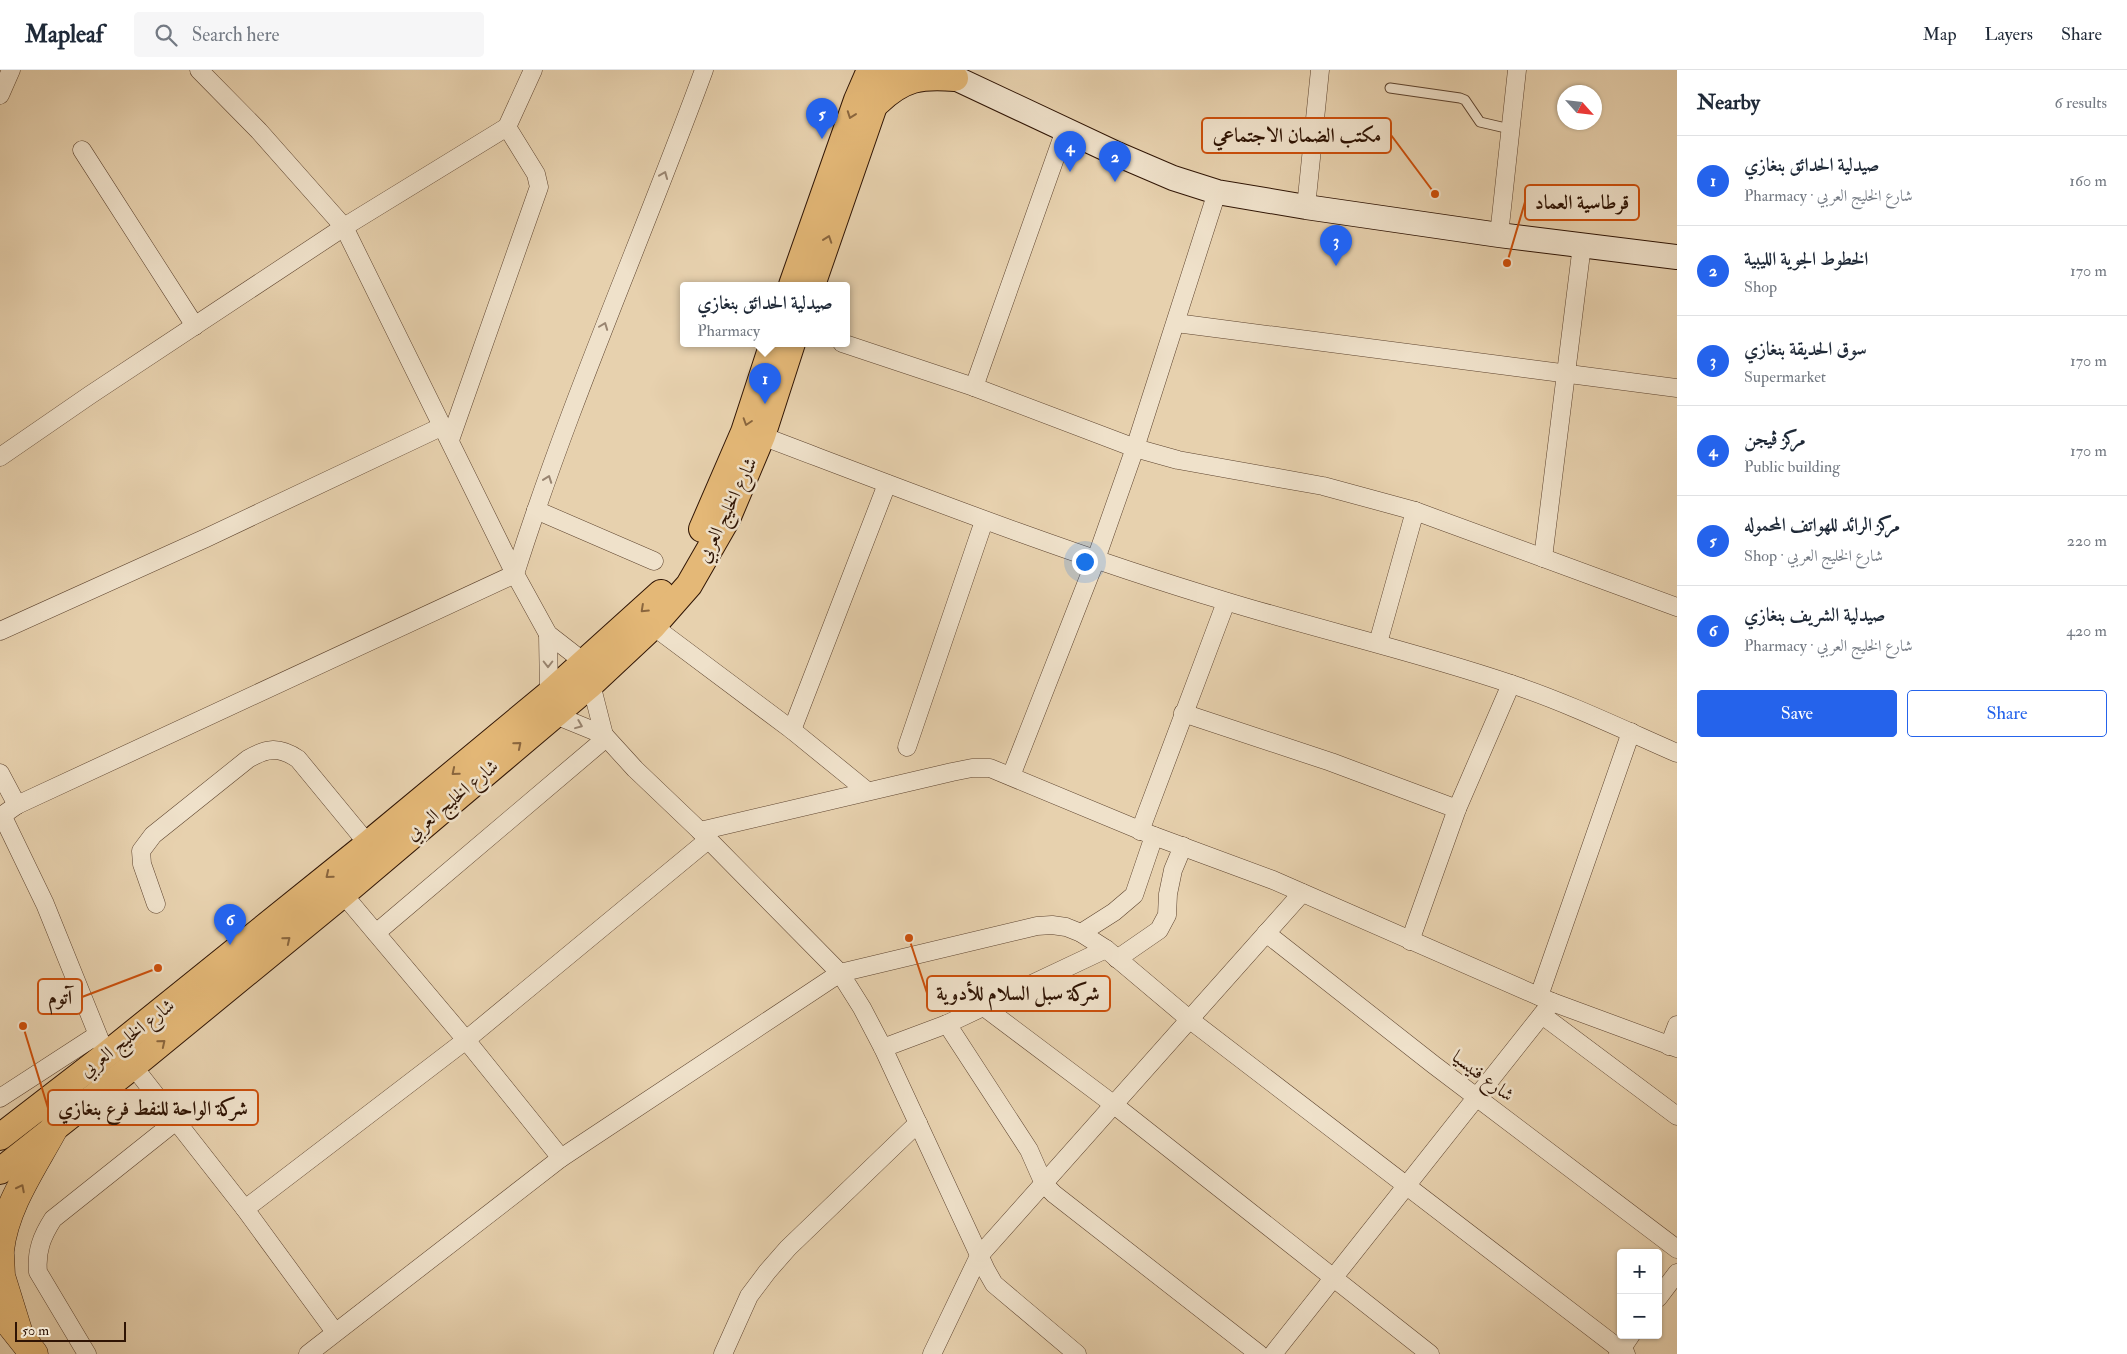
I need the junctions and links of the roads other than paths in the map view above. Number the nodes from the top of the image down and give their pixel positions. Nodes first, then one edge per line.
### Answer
1 (11, 70) edge
2 (199, 70) edge
3 (533, 70) edge
4 (704, 70) edge
5 (870, 70) edge
6 (891, 70) edge
7 (1320, 70) edge
8 (1517, 70) edge
9 (947, 73) edge
10 (1390, 88) dead end
11 (0, 95) edge
12 (874, 106) junction
13 (507, 127) junction
14 (1510, 129) junction
15 (1065, 130) junction
16 (82, 150) dead end
17 (1216, 192) junction
18 (1306, 208) junction
19 (344, 227) junction
20 (1499, 235) junction
21 (1582, 245) junction
22 (1677, 257) edge
23 (793, 282) edge
24 (813, 282) edge
25 (1176, 323) junction
26 (195, 326) junction
27 (850, 346) edge
28 (772, 347) edge
29 (791, 347) edge
30 (1565, 373) junction
31 (974, 387) junction
32 (1677, 388) edge
33 (447, 433) junction
34 (762, 436) junction
35 (1135, 448) junction
36 (2, 452) edge
37 (887, 484) junction
38 (536, 510) junction
39 (1415, 511) junction
40 (984, 520) junction
41 (1543, 558) junction
42 (1096, 559) junction
43 (654, 561) dead end
44 (515, 574) junction
45 (1226, 602) junction
46 (1677, 607) edge
47 (652, 626) junction
48 (0, 630) edge
49 (548, 634) junction
50 (1378, 643) junction
51 (588, 673) junction
52 (1511, 684) junction
53 (552, 705) junction
54 (1183, 713) junction
55 (792, 730) junction
56 (1631, 732) junction
57 (605, 737) junction
58 (907, 747) dead end
59 (1677, 753) edge
60 (0, 773) edge
61 (1012, 776) junction
62 (867, 791) junction
63 (17, 806) junction
64 (1457, 809) junction
65 (1, 816) edge
66 (1147, 834) junction
67 (704, 835) junction
68 (368, 844) junction
69 (1183, 846) junction
70 (1302, 893) junction
71 (343, 894) junction
72 (156, 904) dead end
73 (376, 933) junction
74 (1081, 933) junction
75 (1266, 933) junction
76 (1410, 941) junction
77 (1111, 954) junction
78 (840, 973) junction
79 (1544, 1004) junction
80 (984, 1007) junction
81 (1189, 1019) junction
82 (947, 1024) junction
83 (1677, 1025) edge
84 (466, 1040) junction
85 (102, 1045) junction
86 (1673, 1047) edge
87 (883, 1048) junction
88 (133, 1066) junction
89 (0, 1098) edge
90 (1478, 1098) junction
91 (1113, 1104) junction
92 (1677, 1116) edge
93 (176, 1121) junction
94 (918, 1122) junction
95 (54, 1128) junction
96 (0, 1137) edge
97 (561, 1158) junction
98 (0, 1171) edge
99 (1044, 1184) junction
100 (1406, 1186) junction
101 (245, 1210) junction
102 (1677, 1249) edge
103 (0, 1250) edge
104 (0, 1255) edge
105 (980, 1256) junction
106 (1677, 1273) edge
107 (1333, 1279) junction
108 (1661, 1294) edge
109 (0, 1311) edge
110 (335, 1332) junction
111 (16, 1345) edge
112 (1624, 1348) edge
113 (87, 1354) edge
114 (308, 1354) edge
115 (723, 1354) edge
116 (932, 1354) edge
117 (1077, 1354) edge
118 (1259, 1354) edge
119 (1273, 1354) edge
120 (1430, 1354) edge

1 - 11 street
2 - 19 street
3 - 13 street
38 -> 4 street
5 -> 23 main road
6 - 12 main road
7 - 18 street
8 - 14 street
9 - 12 main road
9 - 15 main road
10 - 14 lane
24 -> 12 main road
13 - 19 street
13 - 33 street
14 - 20 street
15 - 17 main road
15 - 31 street
16 - 26 street
17 - 18 main road
17 - 25 street
18 - 20 main road
19 - 26 street
19 - 33 street
20 - 21 main road
21 - 22 main road
21 - 30 street
25 - 30 street
25 - 35 street
26 - 36 street
27 - 31 street
28 -> 51 main road, شارع الخليج العربي
29 - 34 main road, شارع الخليج العربي
30 - 32 street
30 - 41 street
31 - 35 street
33 - 44 street
33 - 48 street
34 - 37 street
34 - 47 main road, شارع الخليج العربي
35 - 39 street
35 - 42 street
37 - 40 street
37 - 55 street
38 - 43 street
38 - 44 street
39 - 41 street
39 - 50 street
40 - 42 street
40 - 58 street
41 - 46 street
42 - 45 street
42 - 61 street
44 - 49 street
44 - 63 street
45 - 50 street
45 - 54 street
47 - 51 main road, شارع الخليج العربي
47 - 55 street
49 - 51 street
49 -> 53 street
50 - 52 street
51 - 53 main road, شارع الخليج العربي
51 - 57 street
52 - 56 street
52 - 64 street
53 -> 57 street
53 -> 68 main road, شارع الخليج العربي
71 -> 53 main road, شارع الخليج العربي
54 - 64 street
54 - 66 street
55 - 62 street
56 - 59 street
56 - 79 street
57 - 67 street
57 - 73 street
60 - 63 street
61 - 62 street
61 - 66 street
62 - 67 street
63 - 65 street
64 - 76 street
65 - 85 street
66 - 69 street
66 - 74 street
67 - 78 street
67 - 84 street
68 - 72 street
68 -> 85 main road, شارع الخليج العربي
69 - 70 street
69 - 77 street
70 - 75 street
70 - 76 street
71 - 73 street
88 -> 71 main road, شارع الخليج العربي
73 - 84 street
74 - 77 street
74 - 78 street
75 - 81 street
75 - 90 street, شارع فنيسيا
76 - 79 street
77 - 80 street
77 - 81 street
78 - 87 street
78 - 97 street
79 - 86 street
79 - 90 street
79 - 92 street
80 - 82 street
80 - 91 street
81 - 91 street
81 - 100 street
82 - 87 street
82 - 99 street
83 - 86 street
84 - 97 street
84 - 101 street
85 - 89 street
85 - 96 main road, شارع الخليج العربي
87 - 94 street
88 - 93 street
88 - 95 main road, شارع الخليج العربي
90 - 100 street
90 - 102 street, شارع فنيسيا
91 - 99 street
91 - 107 street
93 - 101 street
93 - 113 street
94 - 105 street
94 - 115 street
95 - 98 main road, شارع الخليج العربي
103 -> 95 highway
97 - 110 street
99 - 105 street
99 - 118 street
100 - 107 street
100 - 112 street
101 - 110 street
104 - 111 highway
105 - 116 street
105 - 117 street
106 - 108 street
107 - 119 street
107 - 120 street
109 - 111 highway
110 - 114 street

